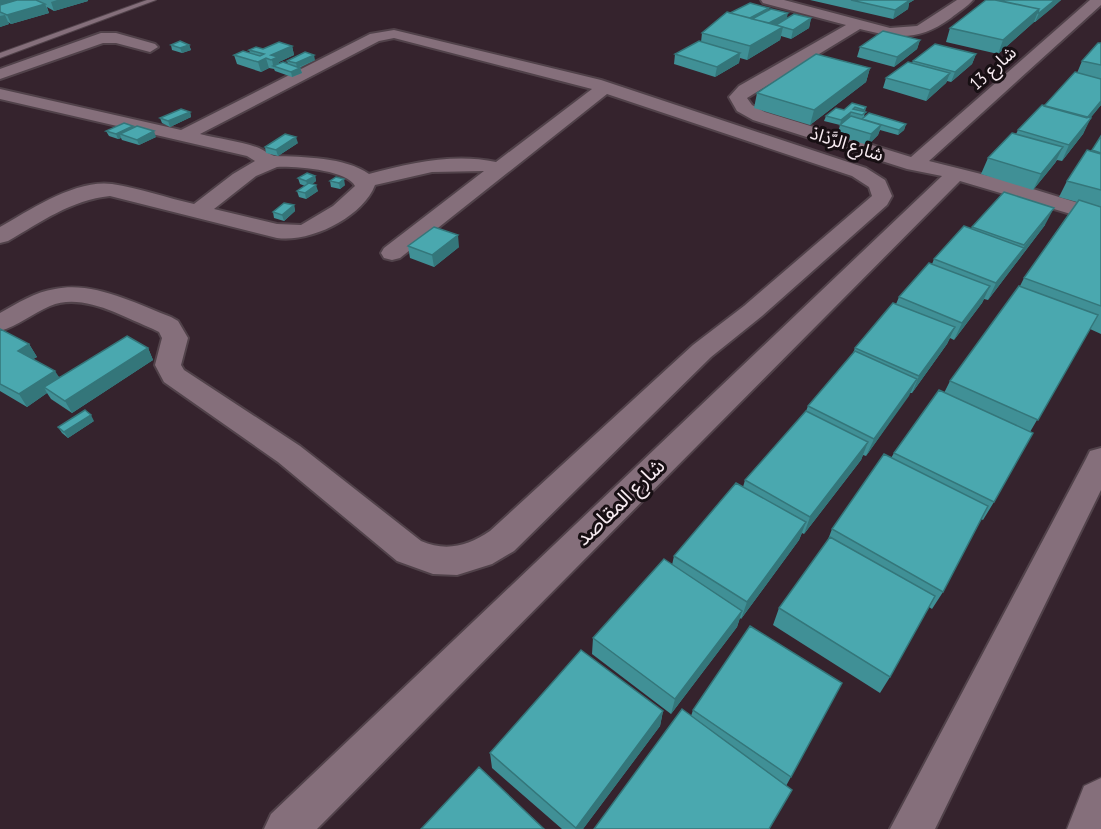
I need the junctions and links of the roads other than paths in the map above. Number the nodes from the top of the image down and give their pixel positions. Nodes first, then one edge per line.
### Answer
1 (153, 0) edge
2 (768, 0) edge
3 (966, 0) edge
4 (1098, 0) edge
5 (858, 24) junction
6 (150, 47) dead end
7 (0, 56) edge
8 (0, 74) edge
9 (604, 87) junction
10 (0, 94) edge
11 (183, 136) junction
12 (266, 164) junction
13 (914, 165) junction
14 (500, 169) junction
15 (955, 175) junction
16 (364, 182) junction
17 (198, 211) junction
18 (1101, 217) edge
19 (0, 236) edge
20 (392, 253) dead end
21 (0, 323) edge
22 (1101, 459) edge
23 (1101, 803) edge
24 (286, 829) edge
25 (912, 829) edge
26 (1092, 829) edge

1 - 7 lane
2 - 5 street
3 - 5 street
4 - 13 street, شارع 13
5 - 13 street, شارع الرَّذاذ
6 - 8 street
9 - 11 street
9 - 14 street
9 - 21 street
10 - 11 street
11 - 12 street
12 - 16 street
12 - 17 street
13 - 15 street, شارع الرَّذاذ
14 - 16 street
14 - 20 street
15 - 18 street, شارع الرَّذاذ
15 - 24 street, شارع المقاصد
16 - 17 street
17 - 19 street
22 - 25 street
23 - 26 main road

